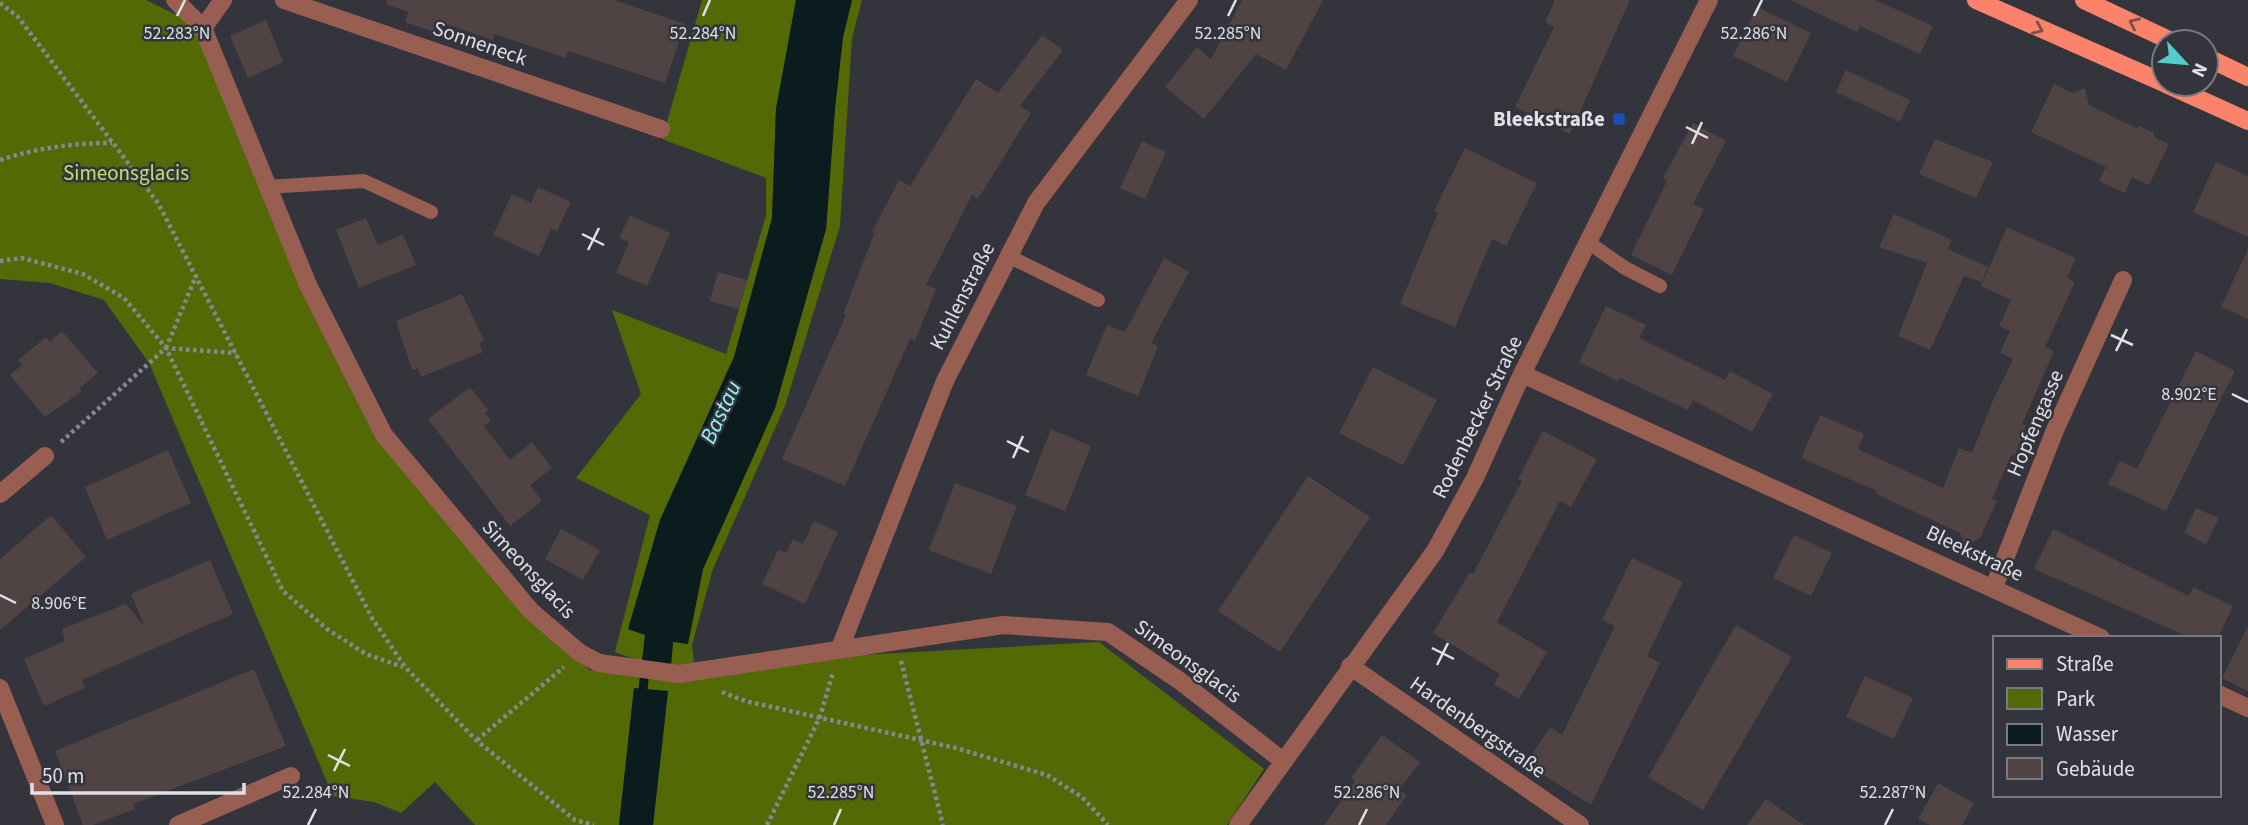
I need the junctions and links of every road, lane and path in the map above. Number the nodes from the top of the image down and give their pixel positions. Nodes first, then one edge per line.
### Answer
1 (176, 0) edge
2 (223, 0) edge
3 (284, 0) edge
4 (1189, 0) edge
5 (1709, 0) edge
6 (1976, 0) edge
7 (2084, 0) edge
8 (0, 3) edge
9 (203, 28) junction
10 (2150, 31) edge
11 (2220, 64) edge
12 (2150, 77) edge
13 (2248, 77) edge
14 (2196, 98) edge
15 (2248, 121) edge
16 (662, 129) dead end
17 (113, 144) junction
18 (0, 160) edge
19 (266, 187) junction
20 (431, 212) dead end
21 (1589, 243) junction
22 (1008, 256) junction
23 (0, 261) edge
24 (196, 276) junction
25 (2123, 280) dead end
26 (1660, 286) dead end
27 (1098, 300) dead end
28 (166, 348) junction
29 (237, 353) junction
30 (1522, 374) junction
31 (45, 456) joint
32 (0, 494) edge
33 (1994, 587) junction
34 (2097, 636) edge
35 (897, 640) junction
36 (840, 648) junction
37 (580, 653) junction
38 (1350, 666) junction
39 (405, 667) junction
40 (0, 688) edge
41 (718, 690) dead end
42 (2220, 695) edge
43 (2248, 708) edge
44 (820, 717) junction
45 (476, 740) junction
46 (921, 740) junction
47 (1283, 761) junction
48 (291, 776) dead end
49 (55, 825) edge
50 (178, 825) edge
51 (594, 825) edge
52 (766, 825) edge
53 (943, 825) edge
54 (1108, 825) edge
55 (1238, 825) edge
56 (1580, 825) edge

1 - 9 street, Simeonsglacis
2 - 9 street
3 - 16 street, Sonneneck
4 - 22 street, Kuhlenstraße
5 - 21 street, Rodenbecker Straße
6 -> 12 main road
10 -> 7 main road
8 - 17 path
9 - 19 street, Simeonsglacis
11 - 13 main road
14 - 15 main road
17 - 18 path
17 - 24 path
19 - 20 lane
19 - 37 street, Simeonsglacis
21 - 26 lane
21 - 30 street, Rodenbecker Straße
22 - 27 lane
22 - 36 street, Kuhlenstraße
23 - 28 path
24 - 28 path
24 - 29 path
25 - 33 street, Hopfengasse
28 - 29 path
28 - 31 path
28 - 39 path
29 - 39 path
30 - 33 street, Bleekstraße
30 - 38 street, Rodenbecker Straße
31 - 32 street
33 - 34 street, Bleekstraße
35 - 36 street, Simeonsglacis
35 - 46 path
35 - 47 street, Simeonsglacis
36 - 37 street, Simeonsglacis
36 - 44 path
37 - 45 path
38 - 47 street, Rodenbecker Straße
38 - 56 street, Hardenbergstraße
39 - 45 path
40 - 49 street
41 - 44 path
42 - 43 street
44 - 46 path
44 - 52 path
45 - 51 path
46 - 53 path
46 - 54 path
47 - 55 street, Rodenbecker Straße
48 - 50 street

